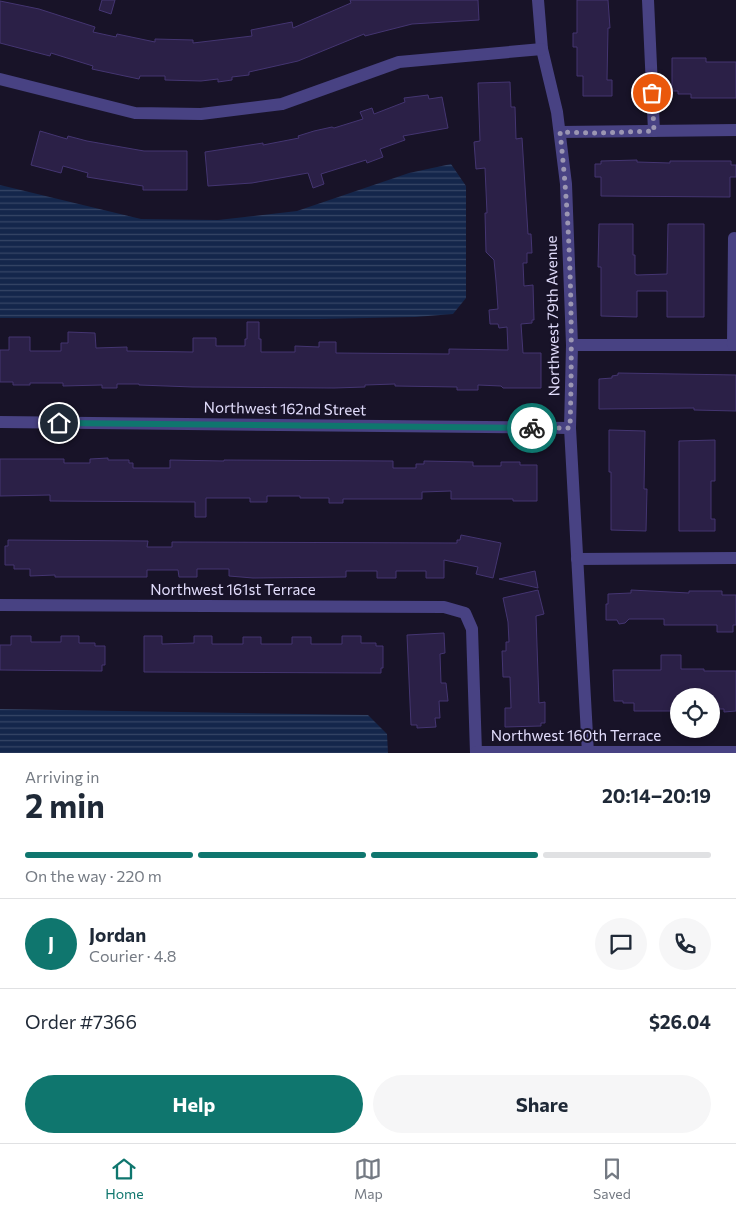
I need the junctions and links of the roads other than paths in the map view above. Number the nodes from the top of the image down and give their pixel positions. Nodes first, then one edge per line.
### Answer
1 (538, 0) edge
2 (648, 0) edge
3 (542, 49) junction
4 (0, 79) edge
5 (736, 130) edge
6 (654, 131) junction
7 (560, 132) junction
8 (734, 238) dead end
9 (572, 345) junction
10 (734, 345) edge
11 (0, 422) edge
12 (570, 428) junction
13 (736, 558) edge
14 (577, 559) junction
15 (0, 605) edge
16 (588, 752) edge
17 (736, 752) edge
18 (476, 753) edge

1 - 3 street, Northwest 79th Avenue
2 - 6 street
3 - 4 street
3 - 7 street, Northwest 79th Avenue
5 - 6 street
6 - 7 street
7 - 9 street, Northwest 79th Avenue
8 - 10 street
9 - 10 street
9 - 12 street, Northwest 79th Avenue
11 - 12 street, Northwest 162nd Street
12 - 14 street, Northwest 79th Avenue
13 - 14 street
14 - 16 street, Northwest 79th Avenue
15 - 18 street, Northwest 161st Terrace
16 - 17 street, Northwest 160th Terrace
16 - 18 street, Northwest 160th Terrace

